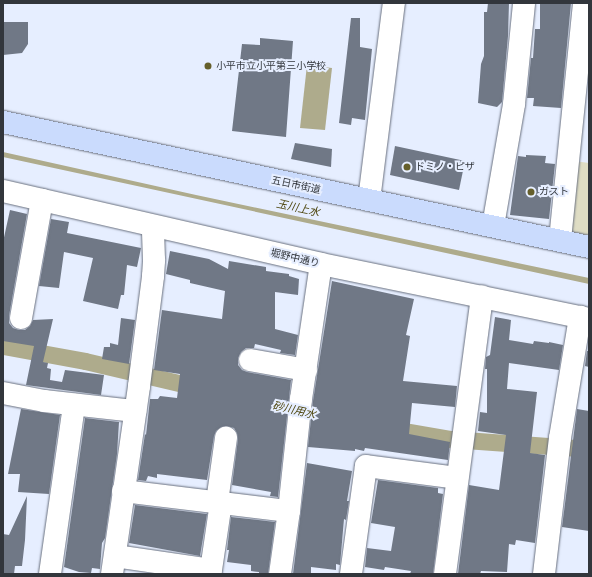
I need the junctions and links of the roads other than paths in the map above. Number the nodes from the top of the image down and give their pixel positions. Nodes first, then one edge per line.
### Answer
1 (394, 3) edge
2 (524, 3) edge
3 (584, 3) edge
4 (3, 122) edge
5 (3, 191) edge
6 (42, 200) junction
7 (369, 200) junction
8 (153, 226) junction
9 (492, 226) junction
10 (560, 240) junction
11 (589, 247) edge
12 (321, 264) junction
13 (482, 296) junction
14 (29, 309) dead end
15 (585, 318) edge
16 (250, 360) dead end
17 (306, 370) junction
18 (3, 393) edge
19 (74, 405) junction
20 (135, 411) junction
21 (226, 438) dead end
22 (456, 478) junction
23 (124, 491) junction
24 (219, 502) junction
25 (289, 511) junction
26 (113, 565) edge
27 (50, 574) edge
28 (280, 574) edge
29 (350, 574) edge
30 (445, 574) edge
31 (544, 574) edge

1 - 7 street
2 - 9 street
3 - 10 street
4 - 7 main road, 五日市街道
5 - 6 street, 堀野中通り
6 - 8 street, 堀野中通り
6 - 14 street
7 - 9 main road, 五日市街道
8 - 12 street, 堀野中通り
8 - 20 street
9 - 10 main road, 五日市街道
10 - 11 main road, 五日市街道
12 - 13 street, 堀野中通り
12 - 17 street
13 - 15 street, 堀野中通り
13 - 22 street
15 - 31 street
16 - 17 street
17 - 25 street
18 - 19 street
19 - 20 street
19 - 27 street
20 - 23 street
21 - 24 street
22 - 29 street
22 - 30 street
23 - 24 street
23 - 26 street
24 - 25 street
24 - 26 street
25 - 28 street

